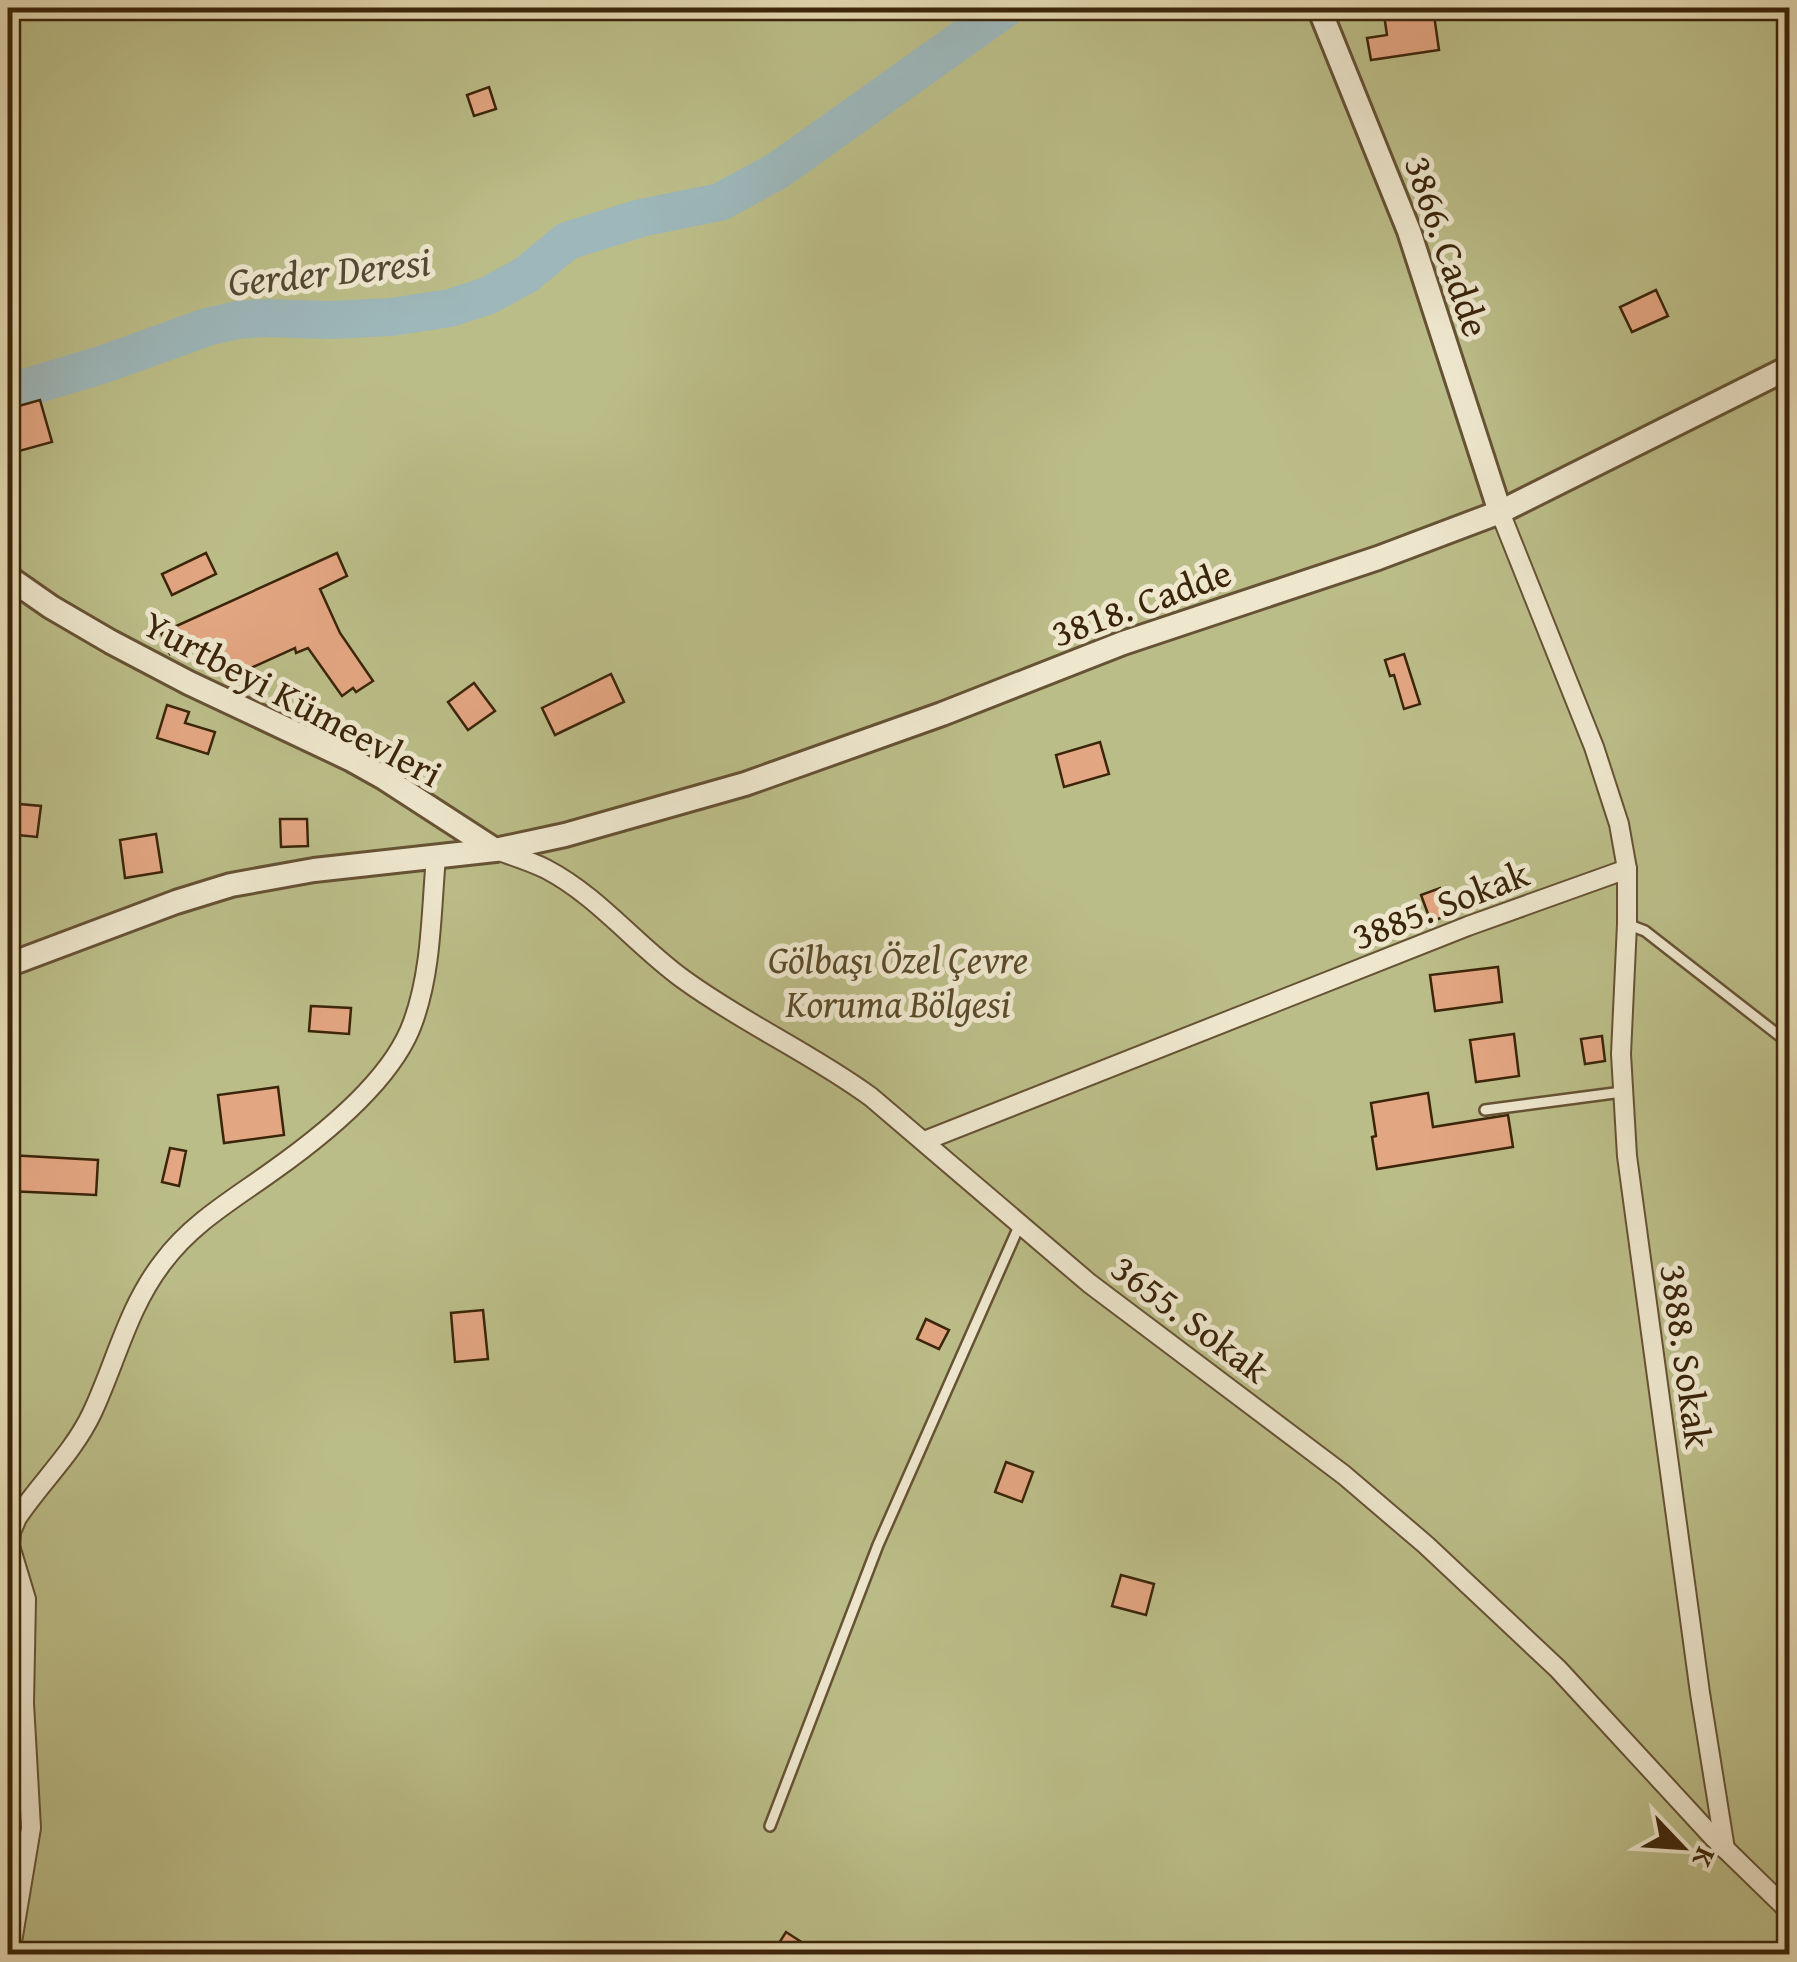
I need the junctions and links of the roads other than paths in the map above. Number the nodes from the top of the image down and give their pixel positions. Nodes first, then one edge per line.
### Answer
1 (1319, 8) edge
2 (1790, 367) edge
3 (1500, 512) junction
4 (8, 577) edge
5 (495, 850) junction
6 (436, 857) junction
7 (1626, 869) junction
8 (1627, 924) junction
9 (8, 965) edge
10 (1790, 1044) edge
11 (1622, 1092) junction
12 (1485, 1110) dead end
13 (924, 1141) junction
14 (1020, 1224) junction
15 (770, 1826) dead end
16 (1726, 1849) junction
17 (1790, 1912) edge
18 (10, 1954) edge

1 - 3 street, 3866. Cadde
2 - 3 street, 3818. Cadde
3 - 5 street, 3818. Cadde
3 - 7 street
4 - 5 street, Yurtbeyi Kümeevleri
5 - 6 street
5 - 13 street, 3655. Sokak
6 - 9 street
6 - 18 street
7 - 8 street, 3888. Sokak
7 - 13 street, 3885. Sokak
8 - 10 lane
8 - 11 street, 3888. Sokak
11 - 12 lane
11 - 16 street, 3888. Sokak
13 - 14 street, 3655. Sokak
14 - 15 lane
14 - 16 street, 3655. Sokak
16 - 17 street, 3655. Sokak

